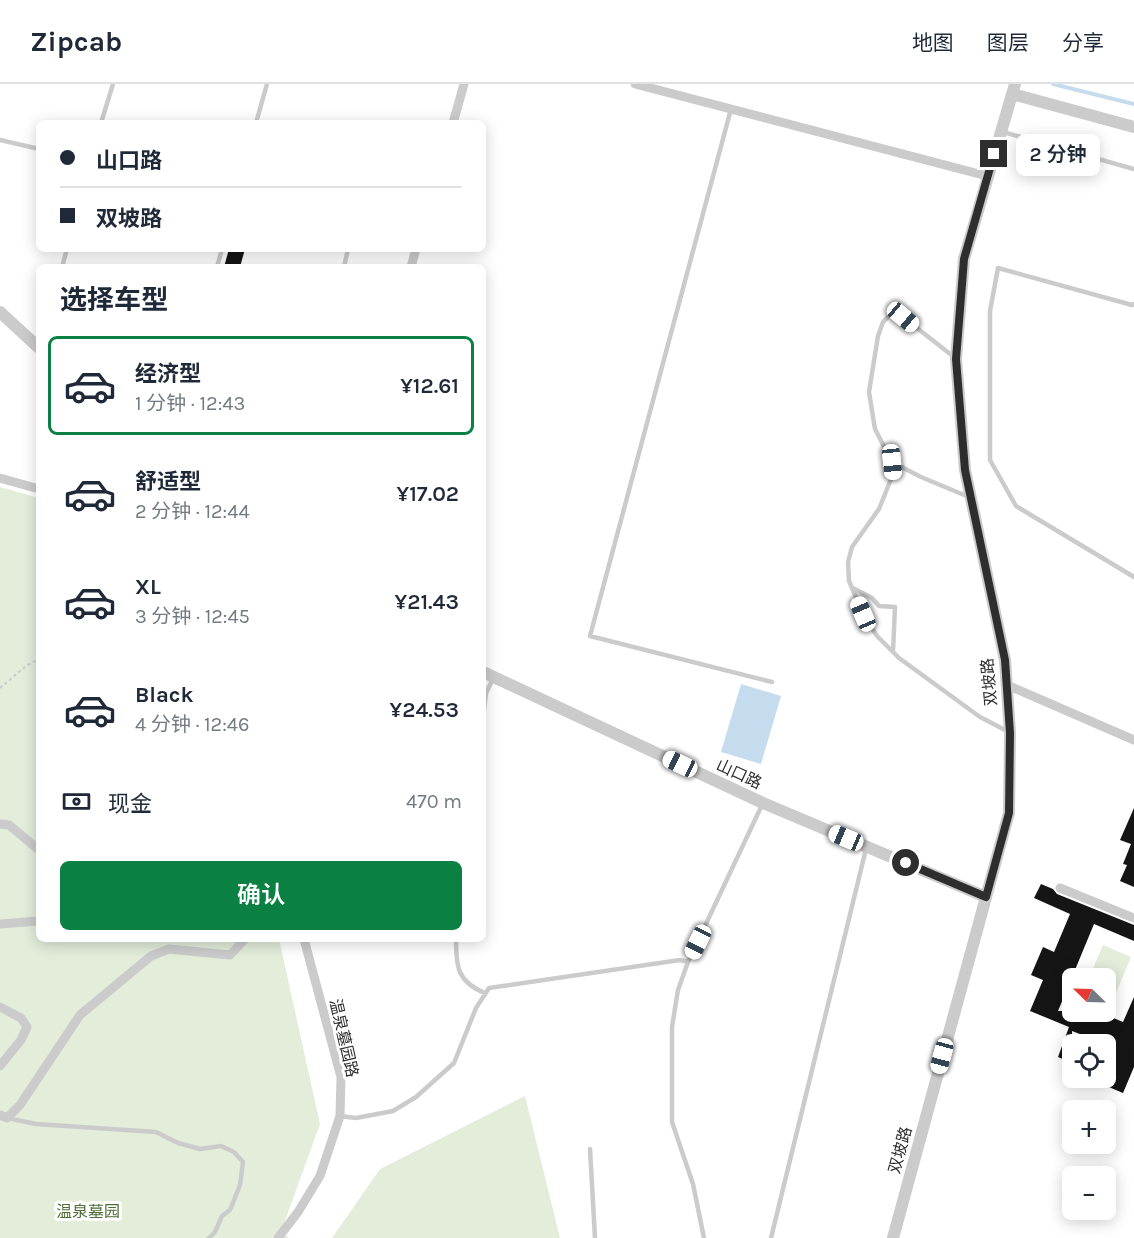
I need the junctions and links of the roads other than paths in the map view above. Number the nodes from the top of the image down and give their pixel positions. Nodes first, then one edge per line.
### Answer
1 (113, 84) edge
2 (267, 84) edge
3 (464, 84) edge
4 (635, 84) edge
5 (1013, 89) edge
6 (731, 109) junction
7 (102, 120) edge
8 (257, 120) edge
9 (454, 120) edge
10 (1134, 127) edge
11 (1000, 131) junction
12 (0, 140) edge
13 (36, 148) edge
14 (1134, 170) edge
15 (987, 176) junction
16 (1134, 304) edge
17 (0, 312) edge
18 (36, 345) edge
19 (956, 359) junction
20 (892, 462) junction
21 (0, 478) edge
22 (36, 488) edge
23 (971, 498) junction
24 (1134, 577) edge
25 (853, 588) junction
26 (893, 651) junction
27 (488, 675) edge
28 (772, 682) dead end
29 (1007, 685) junction
30 (486, 693) edge
31 (1010, 733) junction
32 (1134, 740) edge
33 (763, 803) junction
34 (0, 824) edge
35 (867, 847) junction
36 (36, 848) edge
37 (1060, 888) dead end
38 (986, 897) junction
39 (1134, 918) edge
40 (36, 921) edge
41 (0, 924) edge
42 (242, 942) edge
43 (305, 942) edge
44 (456, 942) edge
45 (688, 962) junction
46 (485, 993) junction
47 (0, 1007) edge
48 (0, 1066) edge
49 (340, 1116) junction
50 (3, 1117) edge
51 (590, 1149) dead end
52 (209, 1238) edge
53 (278, 1238) edge
54 (595, 1238) edge
55 (704, 1238) edge
56 (771, 1238) edge
57 (893, 1238) edge

1 - 7 lane
2 - 8 lane
3 - 9 street
4 - 6 street
5 - 10 street
5 - 11 street, 双坡路
6 - 15 street
6 - 28 lane
11 - 14 lane
11 - 15 street, 双坡路
12 - 13 lane
15 - 19 street, 双坡路
16 - 24 lane
17 - 18 street
19 - 20 lane
19 - 23 street, 双坡路
20 - 23 lane
20 - 25 lane
21 - 22 street
23 - 29 street, 双坡路
25 - 26 lane
25 - 26 lane
26 - 31 lane
27 - 30 lane
27 - 33 street, 山口路
29 - 31 street, 双坡路
29 - 32 street
31 - 38 street, 双坡路
33 - 35 street, 山口路
33 - 45 lane
34 - 36 street
35 - 38 street, 山口路
35 - 56 lane
37 - 39 street
38 - 57 street, 双坡路
40 - 41 street
42 - 50 street
43 - 49 street, 温泉墓园路
44 - 46 lane
45 - 46 lane
45 - 55 lane
46 - 49 lane
47 - 48 street
49 - 53 street, 温泉墓园路
50 - 52 lane
51 - 54 lane

